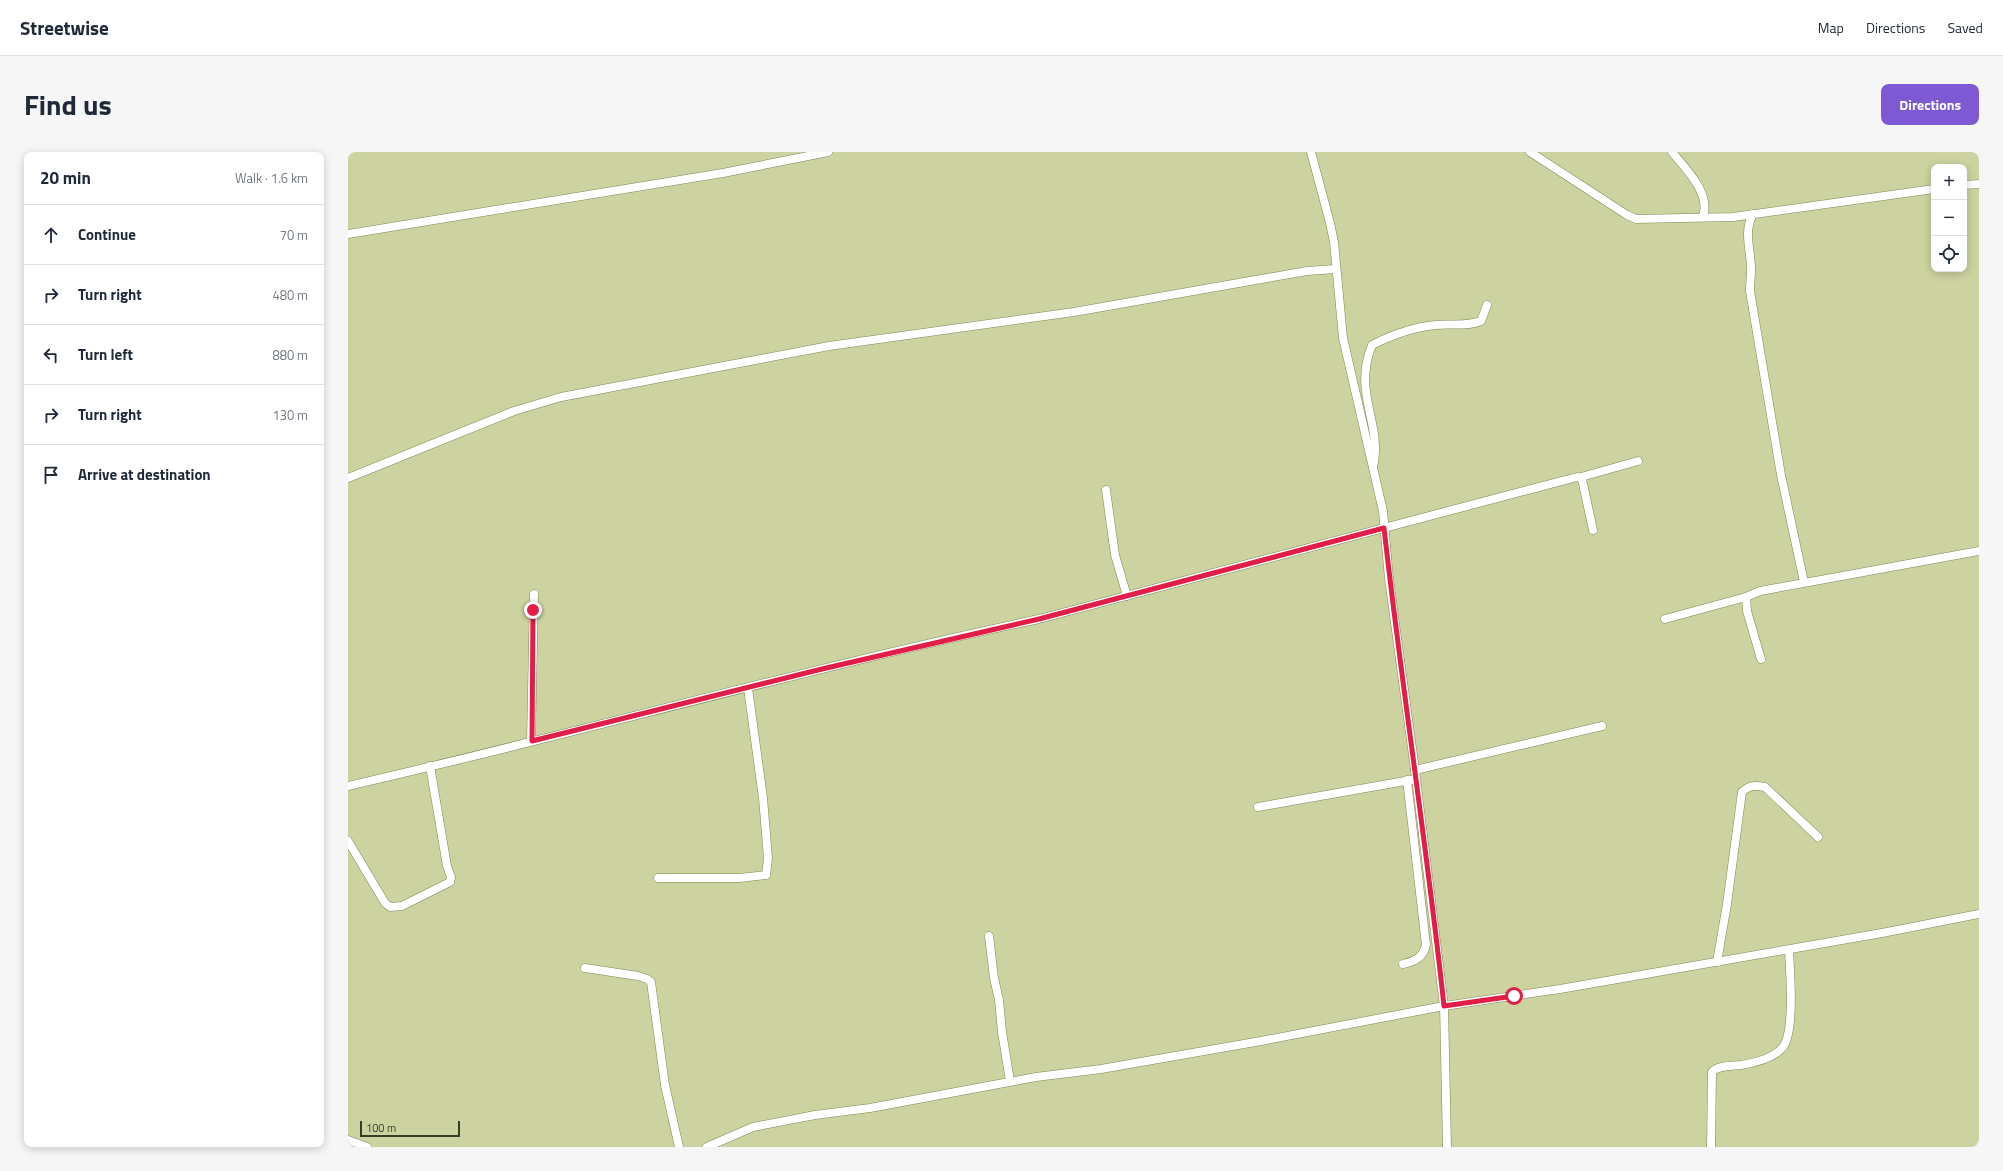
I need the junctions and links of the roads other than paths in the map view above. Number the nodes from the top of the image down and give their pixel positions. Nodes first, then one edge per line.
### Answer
1 (828, 152) edge
2 (1311, 152) edge
3 (1530, 152) edge
4 (1672, 152) edge
5 (1979, 184) edge
6 (1967, 186) edge
7 (1931, 189) edge
8 (1753, 214) junction
9 (1703, 217) junction
10 (348, 234) edge
11 (1336, 269) junction
12 (1487, 305) dead end
13 (1638, 461) dead end
14 (1373, 470) junction
15 (1581, 477) junction
16 (348, 478) edge
17 (1106, 490) dead end
18 (1384, 528) junction
19 (1593, 530) dead end
20 (1979, 551) edge
21 (1804, 582) junction
22 (534, 594) dead end
23 (1127, 596) junction
24 (1746, 598) junction
25 (1665, 620) dead end
26 (1761, 659) dead end
27 (748, 688) junction
28 (1602, 726) dead end
29 (532, 741) junction
30 (430, 766) junction
31 (1415, 770) junction
32 (1416, 779) junction
33 (1407, 780) junction
34 (348, 786) edge
35 (1258, 807) dead end
36 (1818, 837) dead end
37 (348, 841) edge
38 (658, 878) dead end
39 (1979, 914) edge
40 (989, 936) dead end
41 (1789, 950) junction
42 (1717, 962) junction
43 (1403, 964) dead end
44 (585, 968) dead end
45 (1444, 1006) junction
46 (1010, 1081) junction
47 (348, 1140) edge
48 (367, 1147) edge
49 (679, 1147) edge
50 (707, 1147) edge
51 (1447, 1147) edge
52 (1711, 1147) edge

1 - 10 street
2 - 11 street
3 - 9 street
4 - 9 street
5 - 6 street
7 - 8 street
8 - 9 street
8 - 21 street
11 - 14 street
11 - 16 street
12 - 14 street
13 - 15 street
14 - 18 street
15 - 18 street
15 - 19 street
17 - 23 street
18 - 23 street
18 - 31 street
20 - 21 street
21 - 24 street
22 - 29 street
23 - 27 street
24 - 25 street
24 - 26 street
27 - 29 street
27 - 38 street
28 - 31 street
29 - 30 street
30 - 34 street
30 - 37 street
31 - 32 street
32 - 33 street
32 - 45 street
33 - 35 street
33 - 43 street
36 - 42 street
39 - 41 street
40 - 46 street
41 - 42 street
41 - 52 street
42 - 45 street
44 - 49 street
45 - 46 street
45 - 51 street
46 - 50 street
47 - 48 street

